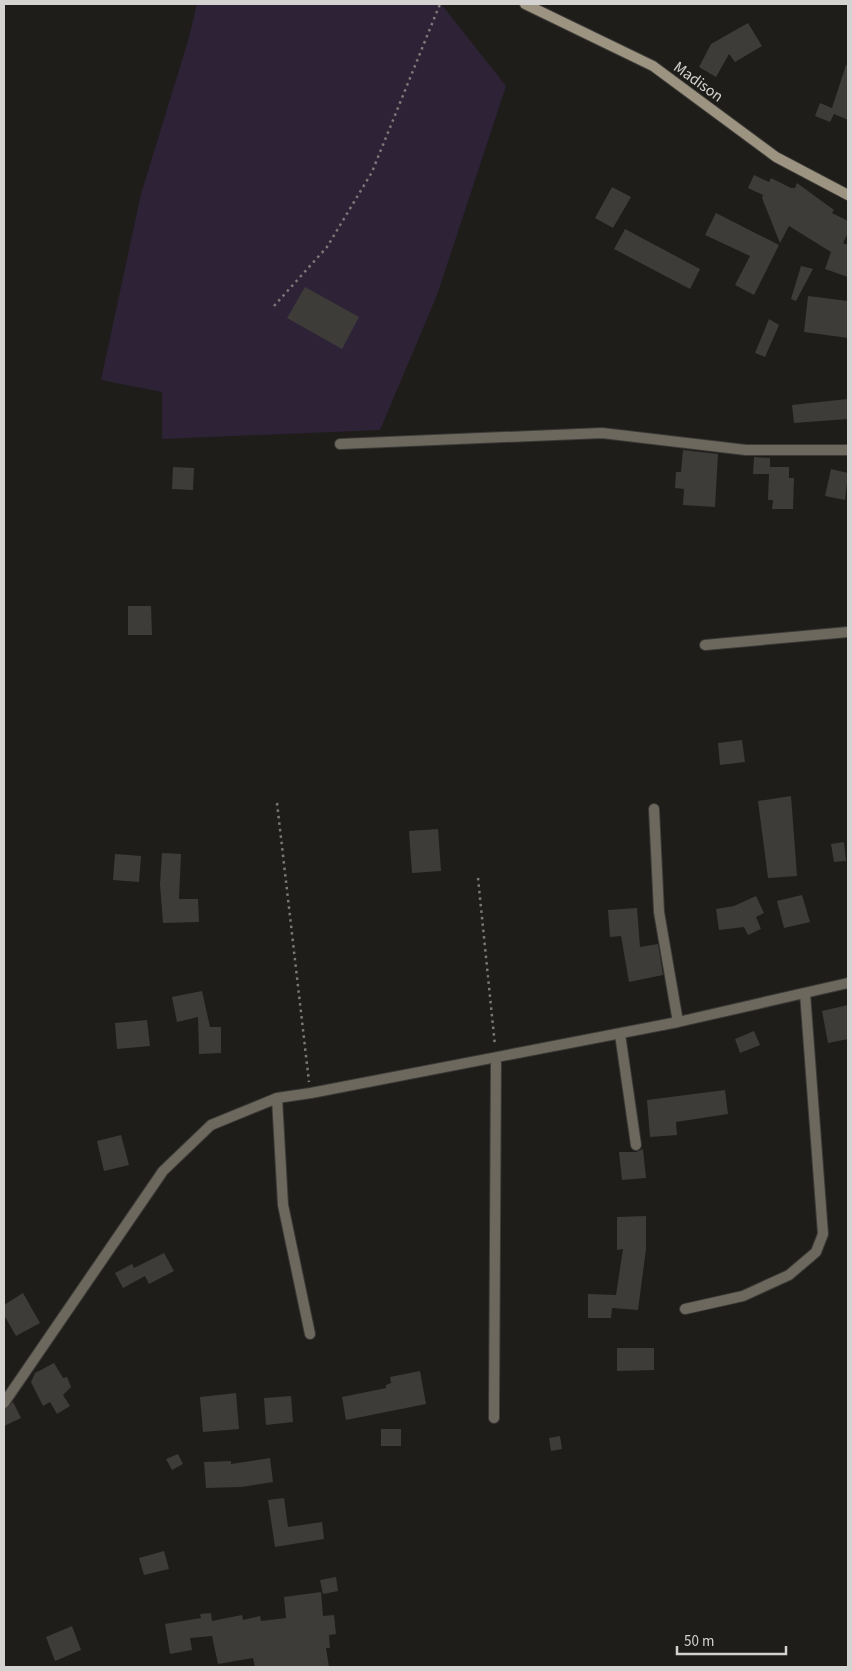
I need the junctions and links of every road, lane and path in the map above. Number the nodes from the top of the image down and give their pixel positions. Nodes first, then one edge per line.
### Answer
1 (440, 4) edge
2 (525, 4) edge
3 (848, 195) edge
4 (274, 306) dead end
5 (340, 444) dead end
6 (848, 450) edge
7 (848, 632) edge
8 (705, 645) dead end
9 (276, 803) dead end
10 (654, 808) dead end
11 (478, 878) dead end
12 (848, 983) edge
13 (805, 993) junction
14 (678, 1022) junction
15 (620, 1034) junction
16 (496, 1058) junction
17 (311, 1093) junction
18 (277, 1098) junction
19 (636, 1145) dead end
20 (685, 1309) dead end
21 (310, 1334) dead end
22 (4, 1403) edge
23 (494, 1418) dead end

1 - 4 path
2 - 3 street, Madison
5 - 6 street
7 - 8 street
9 - 17 path
10 - 14 street
11 - 16 path
12 - 13 street
13 - 14 street
13 - 20 street
14 - 15 street
15 - 16 street
15 - 19 street
16 - 17 street
16 - 23 street
17 - 18 street
18 - 21 street
18 - 22 street

